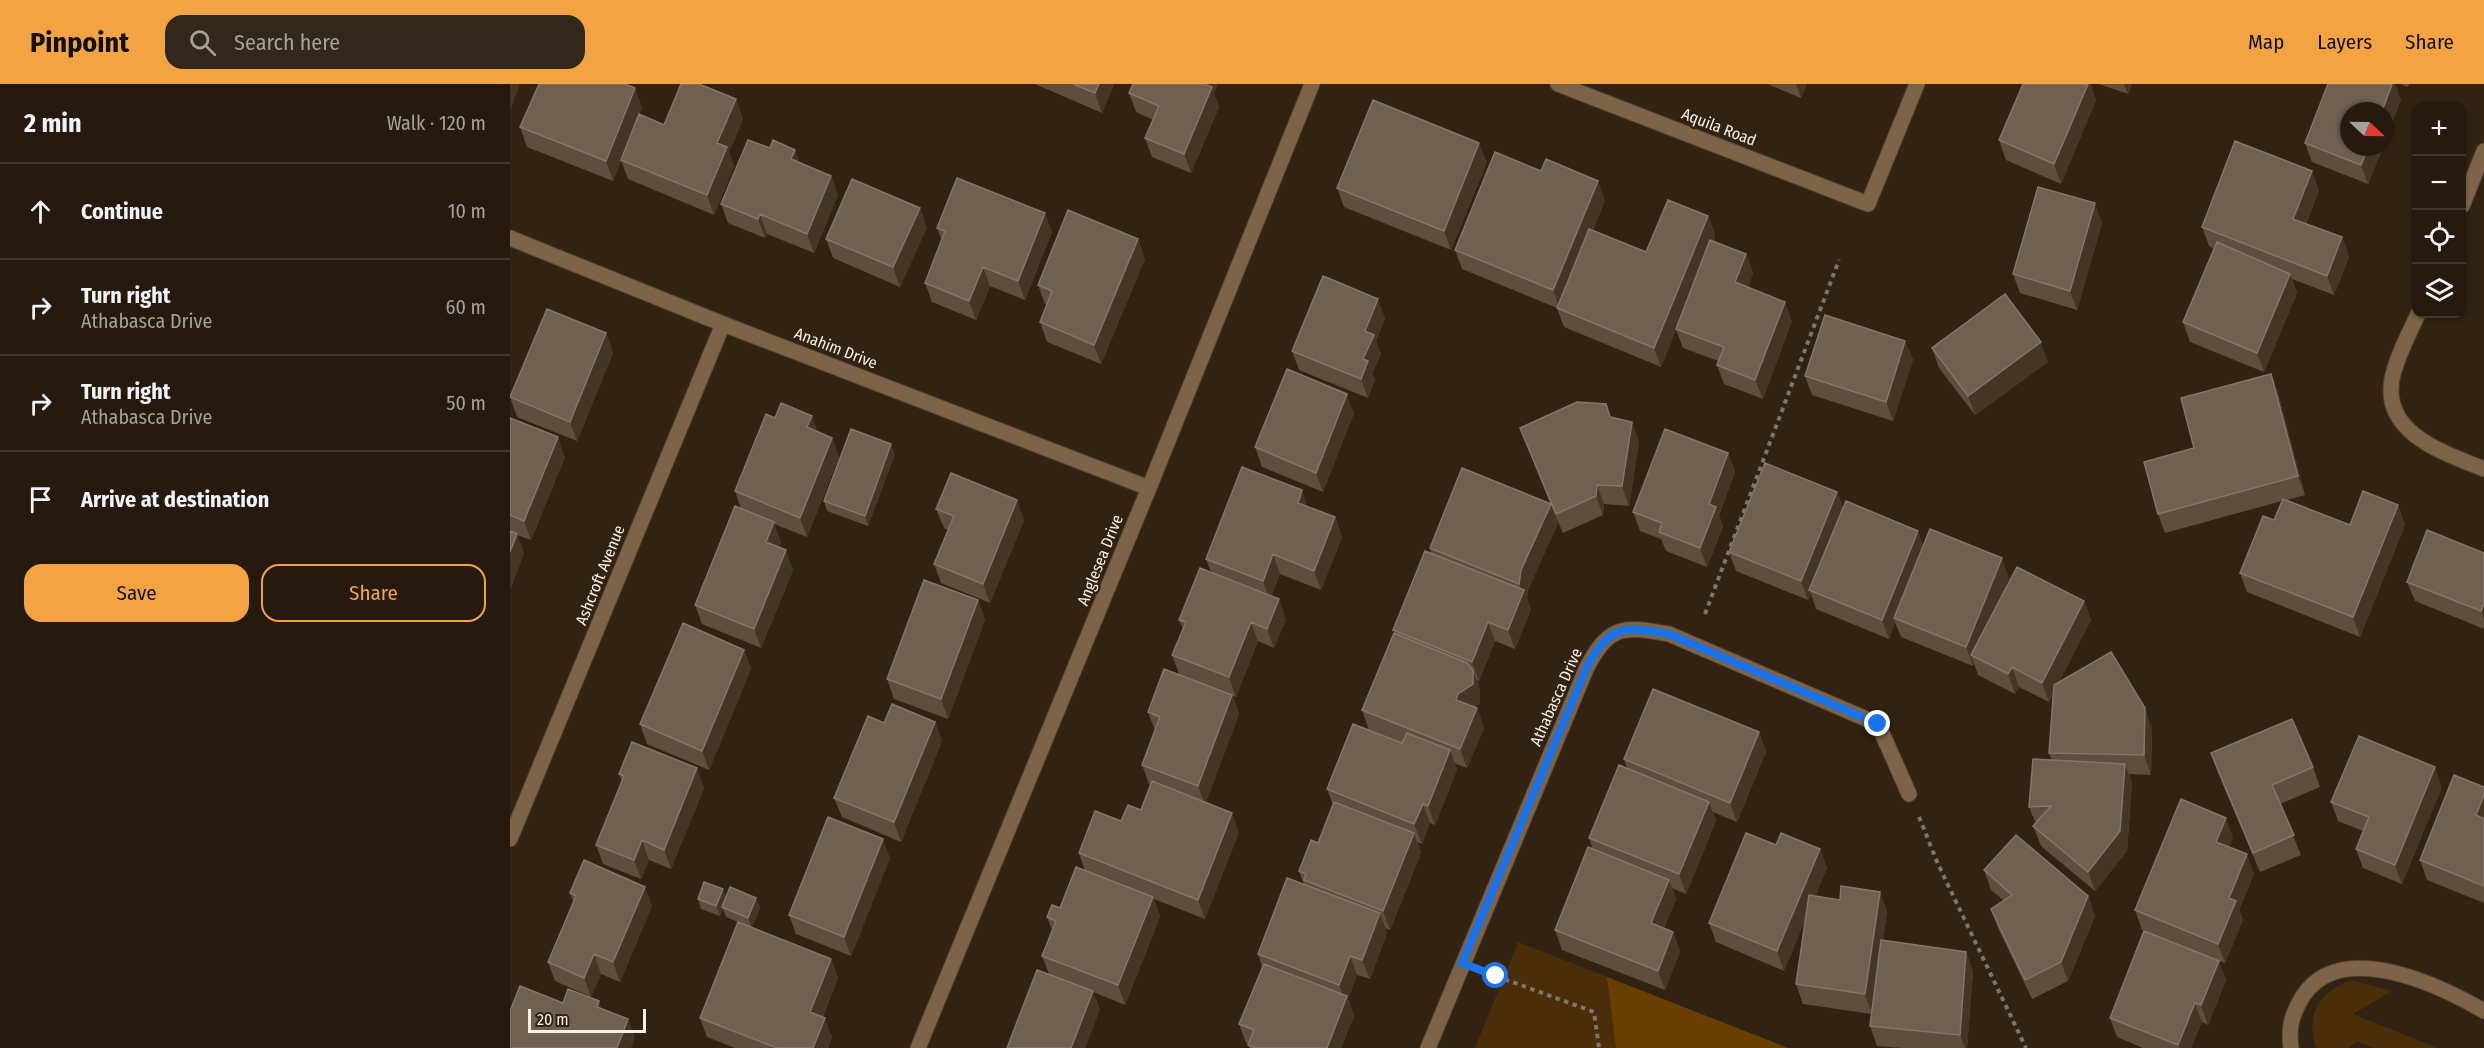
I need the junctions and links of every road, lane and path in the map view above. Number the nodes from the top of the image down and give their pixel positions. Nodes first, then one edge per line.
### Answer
1 (1312, 84) edge
2 (1558, 84) edge
3 (1917, 84) edge
4 (2484, 151) edge
5 (2466, 196) edge
6 (510, 238) edge
7 (1839, 260) dead end
8 (2416, 318) edge
9 (723, 324) junction
10 (2484, 469) edge
11 (1149, 488) junction
12 (1705, 614) dead end
13 (1910, 794) joint
14 (510, 839) edge
15 (1462, 963) junction
16 (2484, 1011) edge
17 (918, 1048) edge
18 (1428, 1048) edge
19 (1599, 1048) edge
20 (2026, 1048) edge
21 (2291, 1048) edge

1 - 11 street, Anglesea Drive
2 - 3 street, Aquila Road
4 - 5 street
6 - 9 street, Anahim Drive
7 - 12 path
8 - 10 street
9 - 11 street, Anahim Drive
9 - 14 street, Ashcroft Avenue
11 - 17 street, Anglesea Drive
13 - 15 street, Athabasca Drive
13 - 20 path
15 - 18 street, Athabasca Drive
15 - 19 path
16 - 21 street

